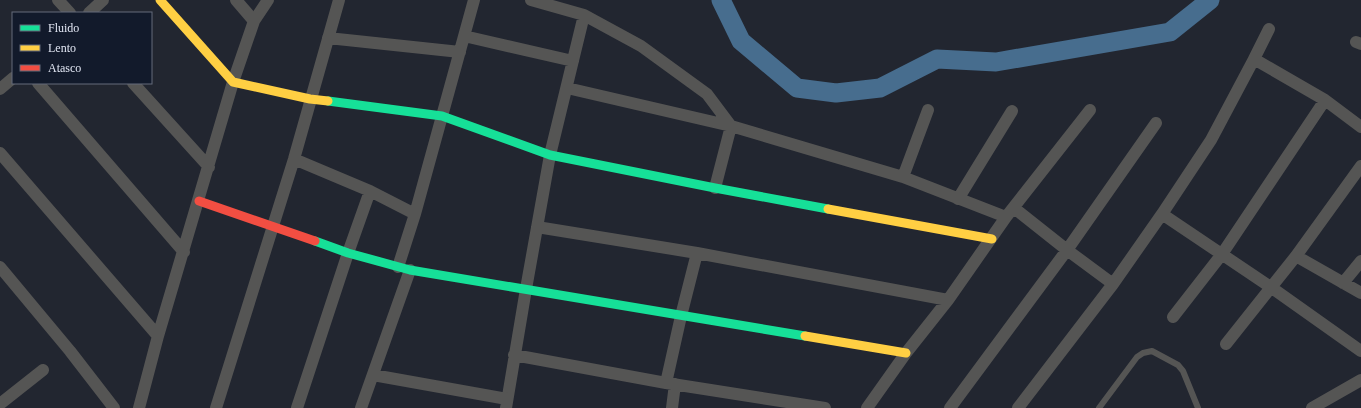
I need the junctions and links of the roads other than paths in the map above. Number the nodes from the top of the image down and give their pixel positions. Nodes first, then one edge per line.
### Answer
1 (58, 0) edge
2 (103, 0) edge
3 (160, 0) edge
4 (236, 0) edge
5 (268, 0) edge
6 (339, 0) edge
7 (474, 0) edge
8 (531, 0) edge
9 (69, 12) edge
10 (90, 12) edge
11 (584, 15) junction
12 (254, 20) junction
13 (1269, 29) dead end
14 (464, 36) junction
15 (328, 38) junction
16 (460, 52) junction
17 (1254, 59) junction
18 (573, 61) junction
19 (12, 79) edge
20 (233, 82) junction
21 (39, 84) edge
22 (134, 84) edge
23 (0, 87) edge
24 (567, 88) junction
25 (310, 99) junction
26 (1325, 100) junction
27 (928, 110) dead end
28 (1090, 110) dead end
29 (1012, 111) dead end
30 (442, 116) junction
31 (1156, 123) dead end
32 (730, 126) junction
33 (1361, 127) edge
34 (0, 153) edge
35 (550, 155) junction
36 (294, 159) junction
37 (1361, 166) edge
38 (209, 167) junction
39 (903, 177) junction
40 (715, 188) junction
41 (370, 191) junction
42 (958, 199) junction
43 (199, 201) junction
44 (1014, 208) junction
45 (415, 214) junction
46 (1162, 214) junction
47 (1006, 218) junction
48 (272, 226) junction
49 (537, 227) junction
50 (992, 239) junction
51 (1067, 250) junction
52 (184, 252) junction
53 (348, 253) junction
54 (697, 253) junction
55 (1222, 254) junction
56 (1296, 256) junction
57 (1361, 261) edge
58 (0, 267) edge
59 (404, 268) junction
60 (1343, 283) junction
61 (1114, 284) junction
62 (1272, 288) junction
63 (526, 289) junction
64 (1361, 293) edge
65 (948, 300) junction
66 (681, 316) junction
67 (1173, 317) dead end
68 (158, 336) junction
69 (1226, 344) dead end
70 (1361, 351) edge
71 (906, 353) junction
72 (514, 355) junction
73 (43, 370) dead end
74 (373, 375) junction
75 (1361, 380) edge
76 (671, 383) junction
77 (507, 403) edge
78 (0, 404) edge
79 (114, 408) edge
80 (139, 408) edge
81 (216, 408) edge
82 (297, 408) edge
83 (362, 408) edge
84 (672, 408) edge
85 (825, 408) edge
86 (867, 408) edge
87 (950, 408) edge
88 (1018, 408) edge
89 (1099, 408) edge
90 (1198, 408) edge
91 (1312, 408) edge

1 - 9 street
2 - 10 street
3 - 20 street
4 - 12 street
5 - 12 street
6 - 15 street
7 - 14 street
8 - 11 street
11 - 18 street
11 - 32 street
12 - 20 street
13 - 17 street
14 - 16 street
14 - 18 street
15 - 16 street
15 - 25 street
16 - 30 street
17 - 26 street
17 - 46 street
18 - 24 street
19 - 23 street
20 - 25 street
20 - 38 street
21 - 52 street
22 - 38 street
24 - 32 street
24 - 35 street
25 - 30 street
25 - 36 street
26 - 33 street
26 - 55 street
27 - 39 street
28 - 44 street
29 - 42 street
30 - 35 street
30 - 45 street
31 - 51 street
32 - 39 street
32 - 40 street
34 - 68 street
35 - 40 street
35 - 49 street
36 - 41 street
36 - 48 street
37 - 56 street
38 - 43 street
39 - 42 street
40 - 50 street
41 - 45 street
41 - 53 street
42 - 47 street
43 - 48 street
43 - 52 street
44 - 47 street
44 - 51 street
45 - 59 street
46 - 55 street
46 - 61 street
47 - 50 street
48 - 53 street
48 - 81 street
49 - 54 street
49 - 63 street
50 - 65 street
51 - 61 street
51 - 87 street
52 - 68 street
53 - 59 street
53 - 82 street
54 - 65 street
54 - 66 street
55 - 62 street
55 - 67 street
56 - 60 street
56 - 62 street
57 - 60 street
58 - 79 street
59 - 63 street
59 - 74 street
60 - 64 street
61 - 88 street
62 - 69 street
62 - 70 street
63 - 66 street
63 - 72 street
65 - 71 street
66 - 71 street
66 - 76 street
68 - 80 street
71 - 86 street
72 - 76 street
72 - 77 street
73 - 78 street
74 - 77 street
74 - 83 street
75 - 91 street
76 - 84 street
76 - 85 street
89 - 90 lane

